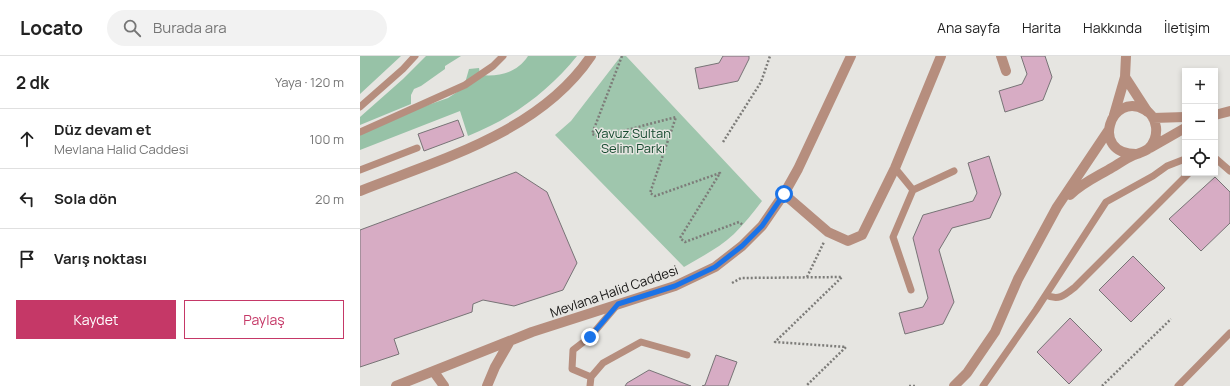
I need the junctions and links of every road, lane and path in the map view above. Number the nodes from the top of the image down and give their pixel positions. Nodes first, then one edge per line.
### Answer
1 (415, 56) edge
2 (503, 56) edge
3 (591, 56) edge
4 (622, 56) edge
5 (770, 56) edge
6 (851, 56) edge
7 (941, 56) edge
8 (1001, 56) edge
9 (1126, 56) edge
10 (1006, 70) dead end
11 (1125, 77) junction
12 (360, 107) edge
13 (1230, 111) edge
14 (1218, 114) edge
15 (1114, 115) junction
16 (1150, 115) junction
17 (1182, 117) edge
18 (1108, 130) junction
19 (1182, 130) edge
20 (360, 132) edge
21 (723, 142) dead end
22 (417, 148) dead end
23 (1148, 149) junction
24 (1136, 154) junction
25 (1182, 160) edge
26 (1218, 161) edge
27 (895, 168) junction
28 (360, 170) edge
29 (954, 171) dead end
30 (1230, 171) edge
31 (1187, 176) edge
32 (913, 190) junction
33 (360, 191) edge
34 (784, 194) junction
35 (1057, 207) junction
36 (743, 225) dead end
37 (828, 232) junction
38 (807, 277) junction
39 (732, 283) dead end
40 (911, 290) dead end
41 (1046, 295) junction
42 (618, 304) junction
43 (1171, 320) dead end
44 (1230, 333) edge
45 (510, 341) junction
46 (687, 355) dead end
47 (434, 372) junction
48 (591, 377) junction
49 (396, 386) edge
50 (436, 386) edge
51 (444, 386) edge
52 (487, 386) edge
53 (590, 386) edge
54 (806, 386) edge
55 (909, 386) edge
56 (915, 386) edge
57 (954, 386) edge
58 (983, 386) edge
59 (1102, 386) edge
60 (1178, 386) edge

1 - 12 lane
2 - 20 lane
3 - 33 street
4 - 36 path
5 - 21 path
6 - 34 street, Mevlana Halid Caddesi
7 - 27 street
8 - 10 street
9 - 11 street
11 - 15 street
11 - 16 street
13 - 14 street
15 - 16 street
15 - 18 street
16 - 17 street
16 - 23 street
18 - 24 street
18 - 35 street
19 - 23 street
22 - 28 lane
23 - 24 street
24 - 35 street
25 - 41 lane
26 - 30 lane
27 - 32 lane
27 - 37 street
29 - 32 lane
31 - 41 lane
32 - 40 lane
34 - 37 street
34 - 42 street, Mevlana Halid Caddesi
35 - 57 street
37 - 38 path
38 - 39 path
38 - 54 path
41 - 58 lane
42 - 45 street, Mevlana Halid Caddesi
42 - 48 lane
43 - 59 path
44 - 60 lane
45 - 47 street, Mevlana Halid Caddesi
45 - 52 street
46 - 48 lane
47 - 49 street, Mevlana Halid Caddesi
47 - 50 street
47 - 51 street
48 - 53 lane
55 - 56 path

